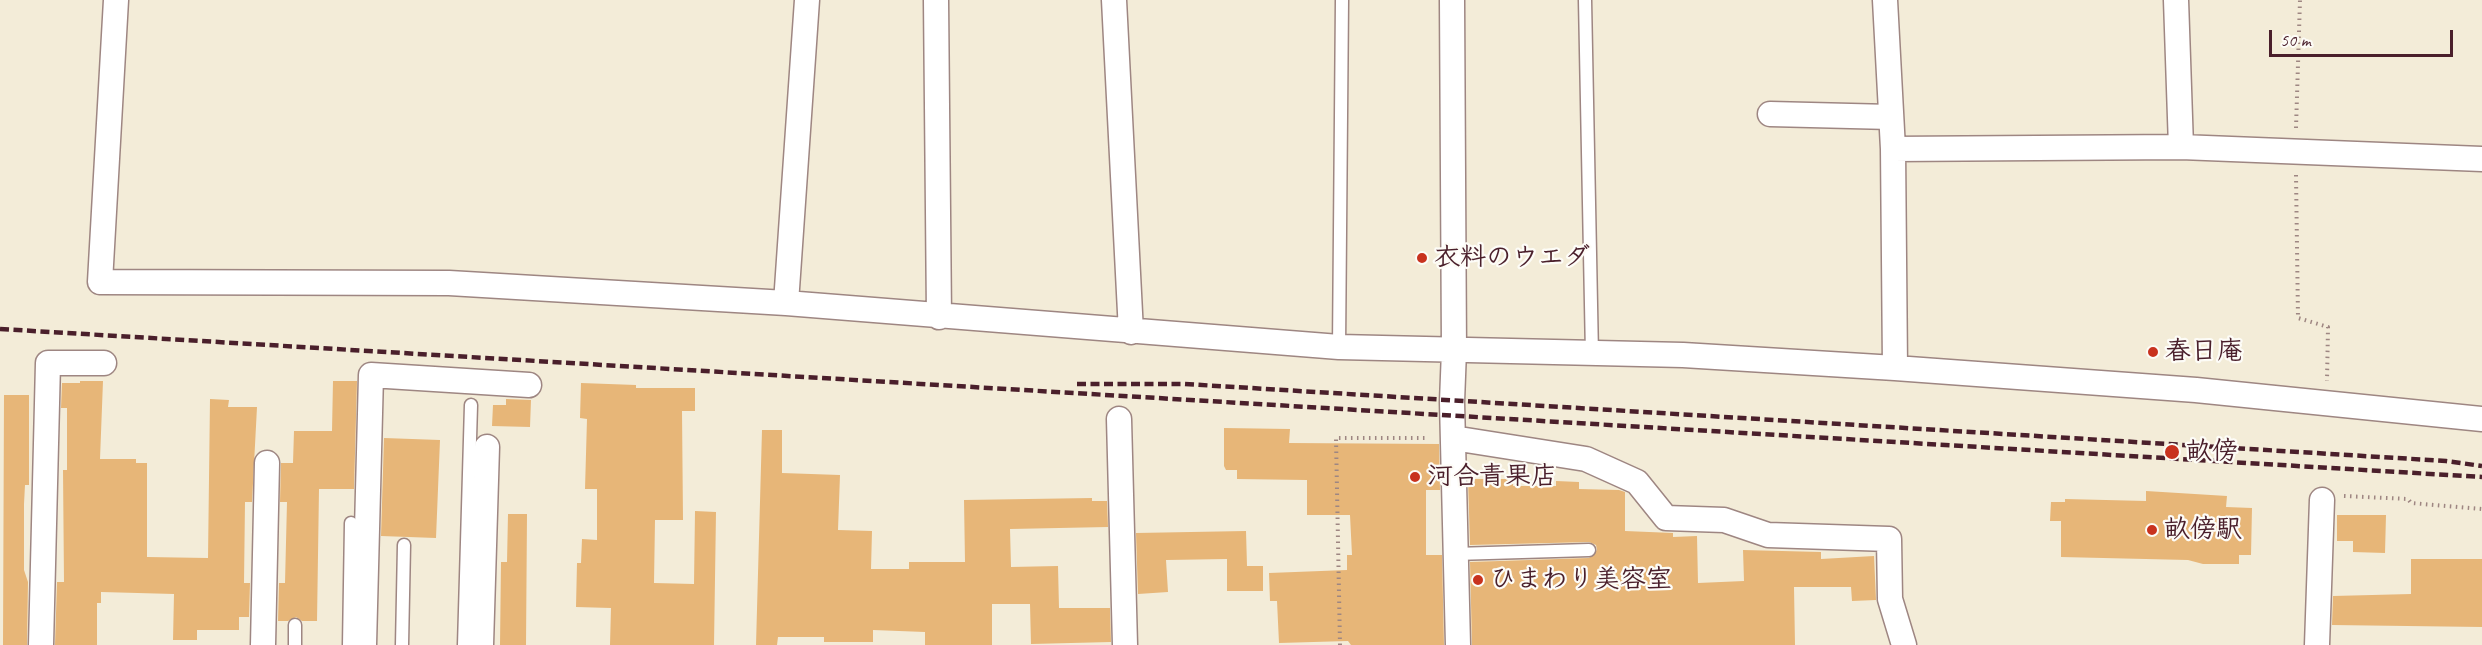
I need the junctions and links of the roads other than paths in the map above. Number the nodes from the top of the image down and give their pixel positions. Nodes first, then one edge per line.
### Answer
1 (116, 0) edge
2 (807, 0) edge
3 (936, 0) edge
4 (1113, 0) edge
5 (1342, 0) edge
6 (1452, 0) edge
7 (1585, 0) edge
8 (1885, 0) edge
9 (2176, 0) edge
10 (1770, 114) dead end
11 (1891, 117) junction
12 (2181, 147) junction
13 (1893, 149) junction
14 (2482, 159) edge
15 (786, 303) junction
16 (939, 317) junction
17 (1131, 332) junction
18 (1339, 347) junction
19 (1454, 350) junction
20 (1592, 355) junction
21 (104, 363) dead end
22 (1895, 368) junction
23 (529, 385) dead end
24 (471, 405) dead end
25 (1119, 419) dead end
26 (2482, 419) edge
27 (1453, 438) junction
28 (487, 447) dead end
29 (267, 463) dead end
30 (2322, 500) road end
31 (351, 523) dead end
32 (404, 545) dead end
33 (1589, 550) dead end
34 (1455, 554) junction
35 (295, 625) dead end
36 (40, 645) edge
37 (263, 645) edge
38 (295, 645) edge
39 (349, 645) edge
40 (364, 645) edge
41 (402, 645) edge
42 (464, 645) edge
43 (481, 645) edge
44 (1125, 645) edge
45 (1458, 645) edge
46 (1904, 645) edge
47 (2317, 645) edge

1 - 15 street
2 - 15 street
3 - 16 street
4 - 17 street
5 - 18 lane
6 - 19 street
7 - 20 lane
8 - 11 street
9 - 12 street
10 - 11 street
11 - 13 street
12 - 13 street
12 - 14 street
13 - 22 street
15 - 16 street
16 - 17 street
17 - 18 street
18 - 19 street
19 - 20 street
19 - 27 street
20 - 22 street
21 - 36 street
22 - 26 street
23 - 40 street
24 - 42 lane
25 - 44 street
27 - 34 street
27 - 46 street
28 - 43 street
29 - 37 street
30 - 47 street
31 - 39 lane
32 - 41 lane
33 - 34 lane
34 - 45 street
35 - 38 lane

